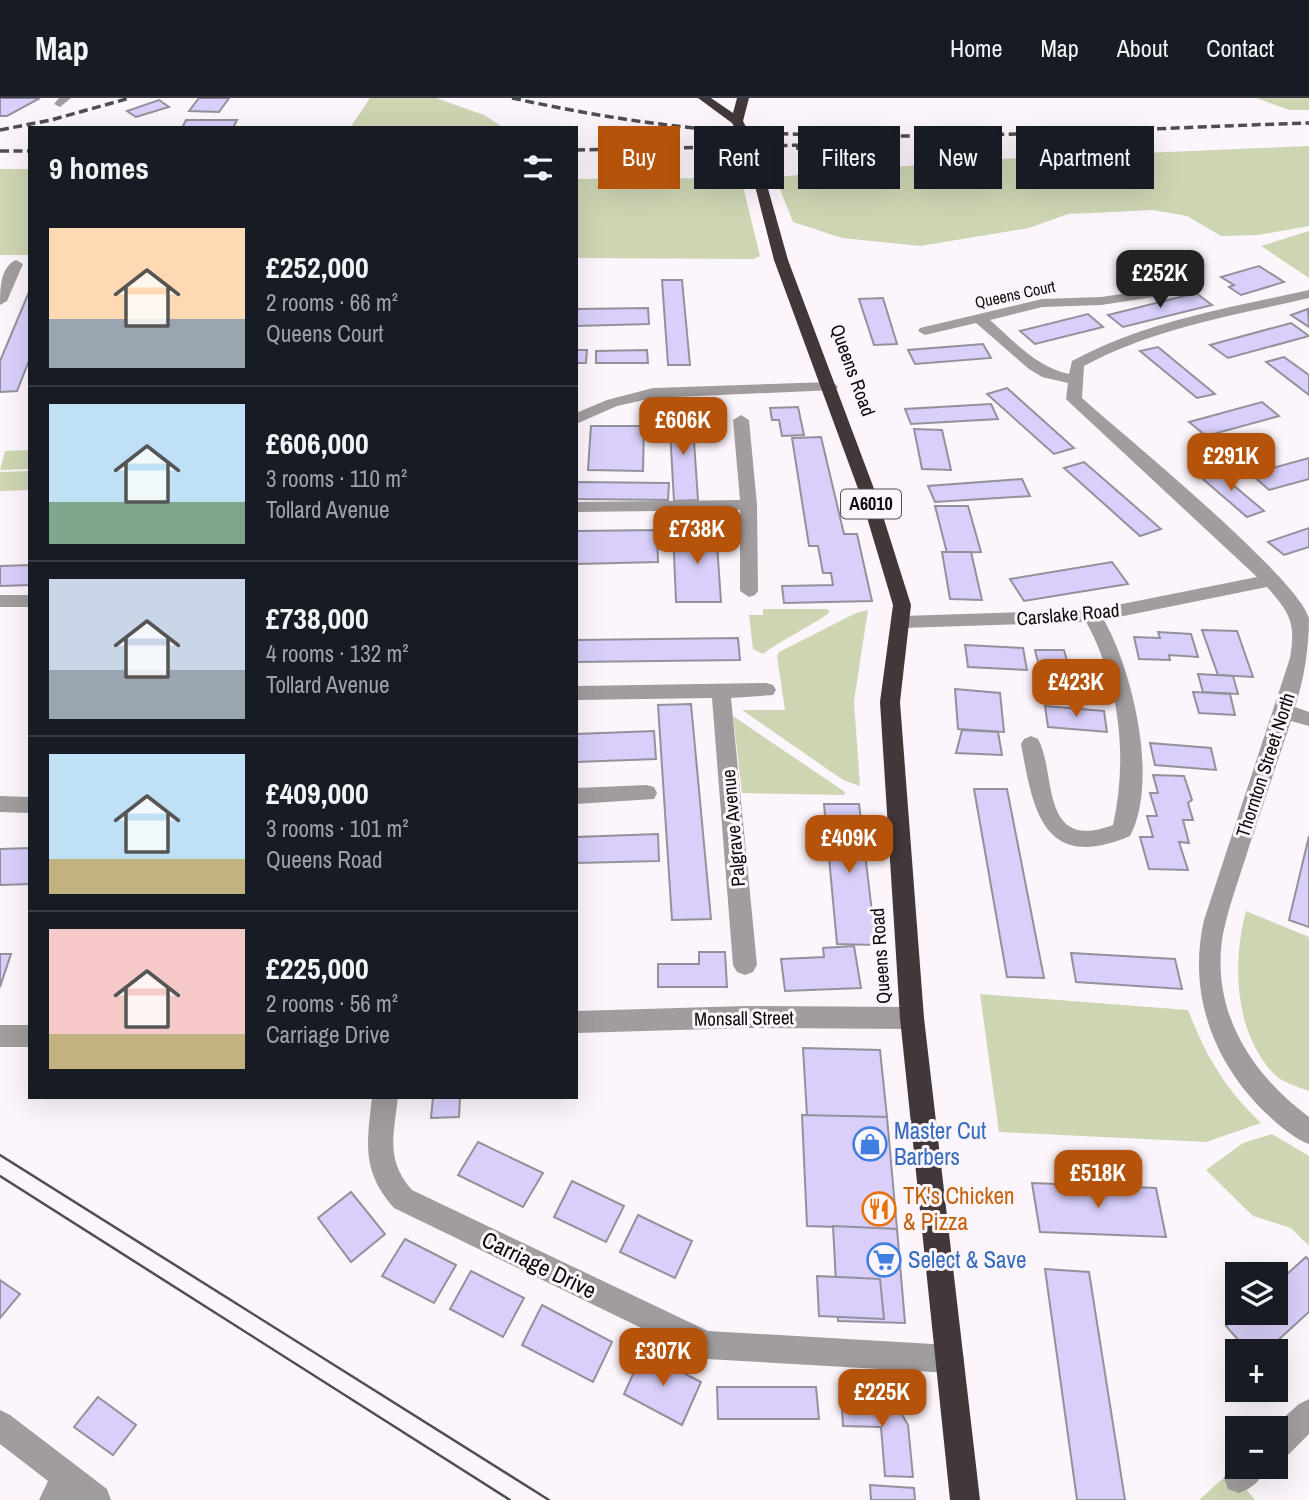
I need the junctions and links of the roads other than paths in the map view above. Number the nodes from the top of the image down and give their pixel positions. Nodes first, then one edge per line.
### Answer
1 (704, 98) edge
2 (743, 98) edge
3 (737, 121) junction
4 (740, 126) tunnel mouth
5 (762, 189) tunnel mouth
6 (0, 264) edge
7 (23, 265) edge
8 (1155, 293) dead end
9 (1309, 294) edge
10 (0, 301) edge
11 (980, 319) junction
12 (925, 331) dead end
13 (1074, 380) junction
14 (830, 387) junction
15 (578, 417) edge
16 (741, 420) dead end
17 (749, 505) junction
18 (578, 507) edge
19 (1273, 580) junction
20 (749, 591) dead end
21 (0, 601) edge
22 (28, 601) edge
23 (1092, 616) junction
24 (902, 622) junction
25 (766, 690) dead end
26 (721, 691) junction
27 (578, 693) edge
28 (1284, 711) junction
29 (1309, 719) edge
30 (1031, 744) dead end
31 (647, 793) dead end
32 (578, 796) edge
33 (0, 804) edge
34 (28, 805) edge
35 (745, 965) dead end
36 (912, 1018) junction
37 (578, 1022) edge
38 (0, 1036) edge
39 (28, 1036) edge
40 (385, 1099) edge
41 (1309, 1132) edge
42 (950, 1359) junction
43 (1309, 1414) edge
44 (0, 1425) edge
45 (1288, 1434) edge
46 (60, 1488) edge
47 (96, 1500) edge
48 (965, 1500) edge

1 - 3 highway
2 - 3 highway
3 - 4 highway
5 - 14 highway, Queens Road / A6010
6 - 7 street
7 - 10 street
8 - 11 street, Queens Court
9 - 13 street
11 - 12 street, Queens Court
11 - 13 street
13 - 19 street, Thornton Street North
14 - 15 street
14 - 24 highway, Queens Road / A6010
16 - 17 street
17 - 18 street
17 - 20 street
19 - 23 street, Carslake Road
19 - 28 street, Thornton Street North
21 - 22 street
23 - 24 street, Carslake Road
23 - 30 street
24 - 36 highway, Queens Road / A6010
25 - 26 street
26 - 27 street
26 - 35 street, Palgrave Avenue
28 - 29 street
28 - 41 street, Thornton Street North
31 - 32 street
33 - 34 street
36 - 37 street, Monsall Street
36 - 42 highway, Queens Road / A6010
38 - 39 street
40 - 42 street, Carriage Drive
42 - 48 highway, Queens Road / A6010
43 - 45 street
44 - 46 street
46 - 47 street

